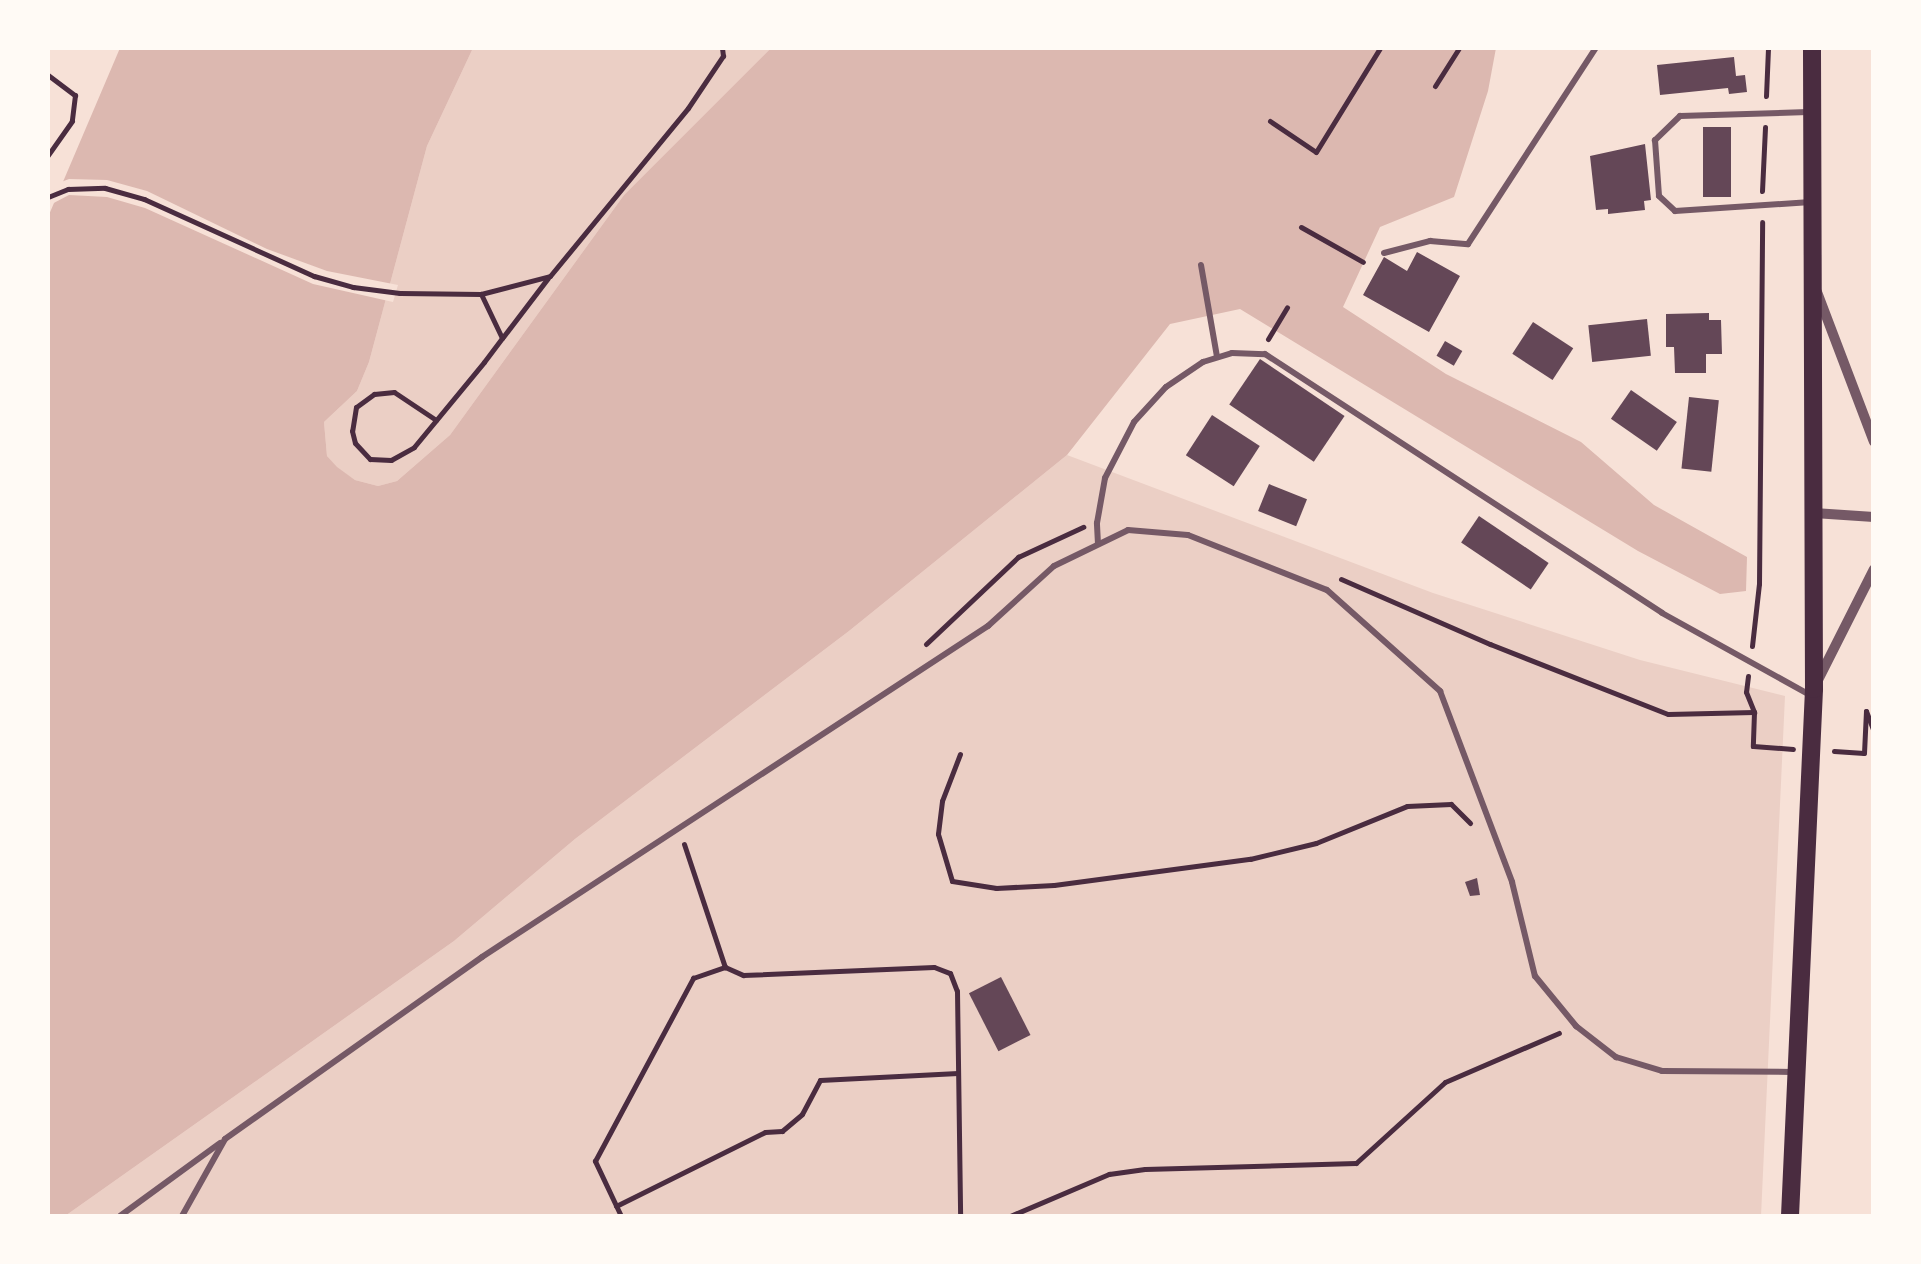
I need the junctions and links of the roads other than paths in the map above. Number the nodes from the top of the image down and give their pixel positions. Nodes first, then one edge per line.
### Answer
1 (1596, 48) edge
2 (1812, 48) edge
3 (1814, 112) junction
4 (1815, 202) junction
5 (1384, 253) dead end
6 (1200, 266) dead end
7 (1814, 282) junction
8 (1217, 357) junction
9 (1874, 442) edge
10 (1814, 512) junction
11 (1874, 517) edge
12 (1098, 544) junction
13 (1874, 569) edge
14 (1814, 693) junction
15 (1800, 1072) junction
16 (225, 1139) junction
17 (120, 1216) edge
18 (182, 1216) edge
19 (1790, 1216) edge

1 - 5 lane
2 - 3 main road
3 - 4 main road
3 - 4 lane
4 - 7 main road
6 - 8 lane
7 - 9 street
7 - 10 main road
8 - 12 lane
8 - 14 lane
10 - 11 street
10 - 14 main road
12 - 15 lane
12 - 16 lane
13 - 14 street
14 - 15 main road
15 - 19 main road
16 - 17 lane
16 - 18 lane

